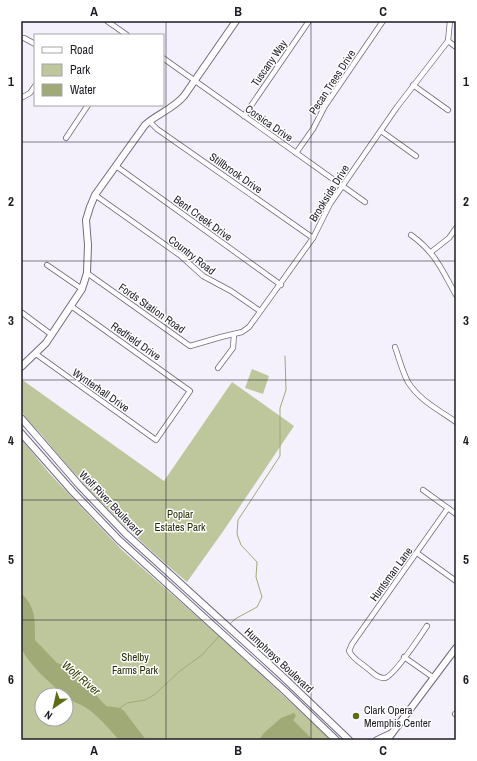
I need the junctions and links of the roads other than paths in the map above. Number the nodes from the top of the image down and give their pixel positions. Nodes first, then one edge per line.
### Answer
1 (108, 21) edge
2 (236, 21) edge
3 (309, 21) edge
4 (384, 21) edge
5 (450, 21) edge
6 (126, 34) edge
7 (21, 38) edge
8 (448, 41) junction
9 (34, 44) edge
10 (456, 47) edge
11 (164, 59) edge
12 (194, 80) junction
13 (413, 85) junction
14 (34, 87) edge
15 (21, 98) edge
16 (87, 106) edge
17 (448, 110) dead end
18 (244, 116) junction
19 (149, 121) junction
20 (381, 131) junction
21 (66, 138) dead end
22 (296, 153) junction
23 (416, 156) dead end
24 (116, 166) junction
25 (343, 186) junction
26 (95, 195) junction
27 (365, 202) dead end
28 (456, 228) edge
29 (411, 235) dead end
30 (313, 238) junction
31 (431, 252) junction
32 (47, 265) dead end
33 (87, 273) junction
34 (281, 285) junction
35 (82, 289) junction
36 (456, 294) edge
37 (71, 306) junction
38 (260, 311) junction
39 (21, 312) edge
40 (234, 334) junction
41 (52, 335) junction
42 (395, 347) dead end
43 (36, 354) junction
44 (21, 367) edge
45 (218, 368) dead end
46 (21, 418) edge
47 (456, 421) edge
48 (21, 433) edge
49 (156, 440) joint
50 (423, 490) dead end
51 (448, 508) junction
52 (456, 514) edge
53 (417, 553) junction
54 (456, 581) edge
55 (194, 596) joint
56 (187, 602) joint
57 (427, 626) dead end
58 (456, 648) edge
59 (404, 657) junction
60 (434, 678) junction
61 (395, 731) junction
62 (343, 735) junction
63 (336, 740) edge
64 (349, 740) edge
65 (352, 740) edge
66 (377, 740) edge
67 (387, 740) edge
68 (390, 740) edge

1 - 6 street
2 - 12 main road
3 - 18 street, Tuscany Way
4 - 22 street, Pecan Trees Drive
5 - 8 street
7 - 9 street
8 - 10 street
8 - 13 street, Brookside Drive
11 - 12 street, Corsica Drive
12 - 18 street, Corsica Drive
12 - 19 main road
13 - 17 street
13 - 20 street, Brookside Drive
14 - 15 street
16 - 21 street
18 - 22 street, Corsica Drive
19 - 24 main road
19 - 30 street, Stillbrook Drive
20 - 23 street
20 - 25 street, Brookside Drive
22 - 25 street, Corsica Drive
24 - 26 main road
24 - 34 street, Bent Creek Drive
25 - 27 street, Corsica Drive
25 - 30 street, Brookside Drive
26 - 33 main road
26 - 38 street, Country Road
28 - 31 street
29 - 31 street
30 - 34 street, Brookside Drive
31 - 36 street
32 - 35 street
33 - 35 main road
33 - 40 street, Fords Station Road
34 - 38 street, Brookside Drive
35 - 37 main road
37 - 41 main road
37 - 49 street, Redfield Drive
38 - 40 street, Brookside Drive
39 - 41 street
40 - 45 street
41 - 43 main road
42 - 47 street
43 - 44 main road
43 - 49 street, Wynterhall Drive
46 - 55 main road, Wolf River Boulevard
48 - 56 main road, Wolf River Boulevard
50 - 51 street
51 - 52 street
51 - 53 street, Huntsman Lane
53 - 54 street
53 - 59 street, Huntsman Lane
55 - 62 main road, Humphreys Boulevard
56 - 63 main road, Humphreys Boulevard
57 - 59 street
58 - 60 main road
59 - 60 street
60 - 61 main road
61 - 66 main road
61 - 67 main road
61 - 68 main road
62 - 64 main road, Humphreys Boulevard
62 - 65 main road

